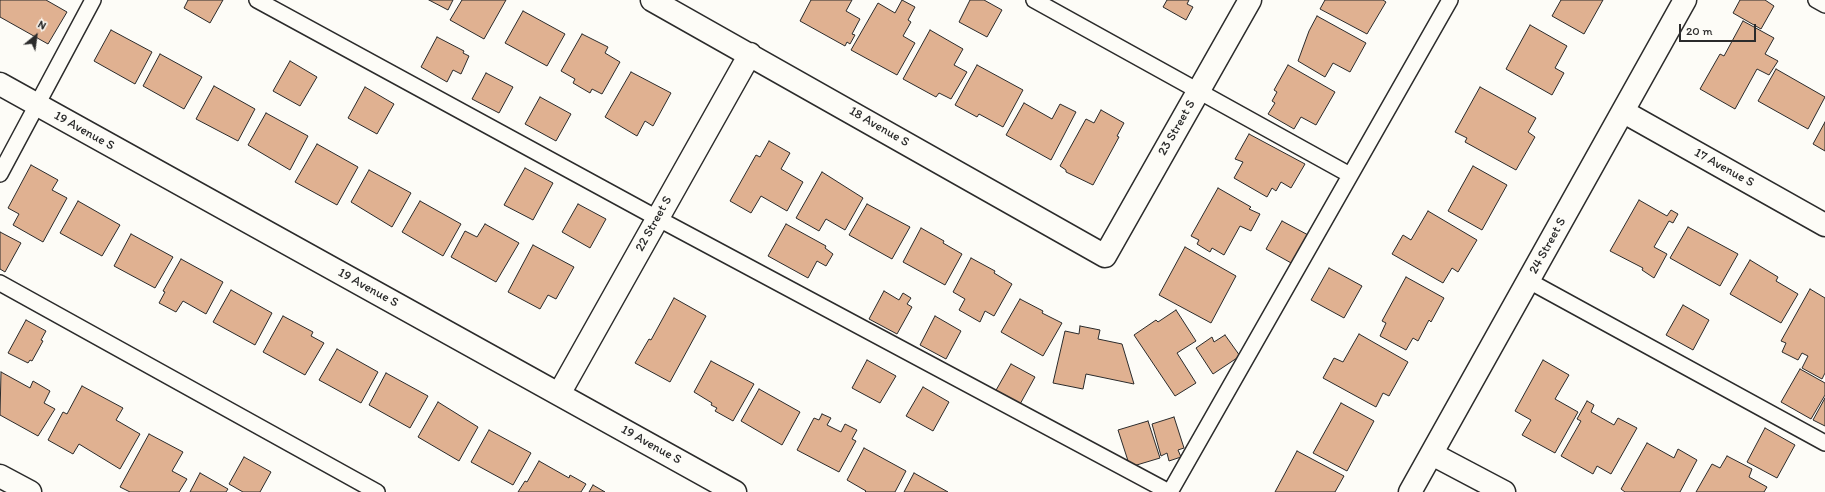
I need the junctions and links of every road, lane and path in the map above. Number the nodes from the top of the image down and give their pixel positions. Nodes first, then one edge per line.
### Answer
1 (93, 0) edge
2 (257, 0) edge
3 (652, 0) edge
4 (1034, 0) edge
5 (1250, 0) edge
6 (1450, 0) edge
7 (1685, 0) edge
8 (1816, 0) edge
9 (1825, 5) edge
10 (750, 54) junction
11 (0, 84) edge
12 (1198, 91) junction
13 (36, 105) junction
14 (1624, 112) junction
15 (0, 174) edge
16 (1350, 175) junction
17 (657, 218) junction
18 (1825, 225) edge
19 (1105, 256) joint
20 (1529, 281) junction
21 (0, 283) edge
22 (558, 394) junction
23 (1825, 443) edge
24 (1432, 454) junction
25 (0, 476) edge
26 (30, 492) edge
27 (377, 492) edge
28 (735, 492) edge
29 (1170, 492) edge
30 (1410, 492) edge
31 (1504, 492) edge

1 - 13 lane
2 - 17 lane
3 - 10 street, 18 Avenue S
4 - 12 lane
5 - 12 street, 23 Street S
6 - 16 lane
7 - 14 street, 24 Street S
8 - 9 lane
10 - 17 street, 22 Street S
10 - 19 street, 18 Avenue S
11 - 13 street, 19 Avenue S
12 - 16 lane
12 - 19 street, 23 Street S
13 - 15 lane
13 - 22 street, 19 Avenue S
14 - 18 street, 17 Avenue S
14 - 20 street, 24 Street S
16 - 29 lane
17 - 22 street, 22 Street S
17 - 29 lane
20 - 23 lane
20 - 24 street, 24 Street S
21 - 27 lane
22 - 28 street, 19 Avenue S
24 - 30 street, 24 Street S
24 - 31 street
25 - 26 street

